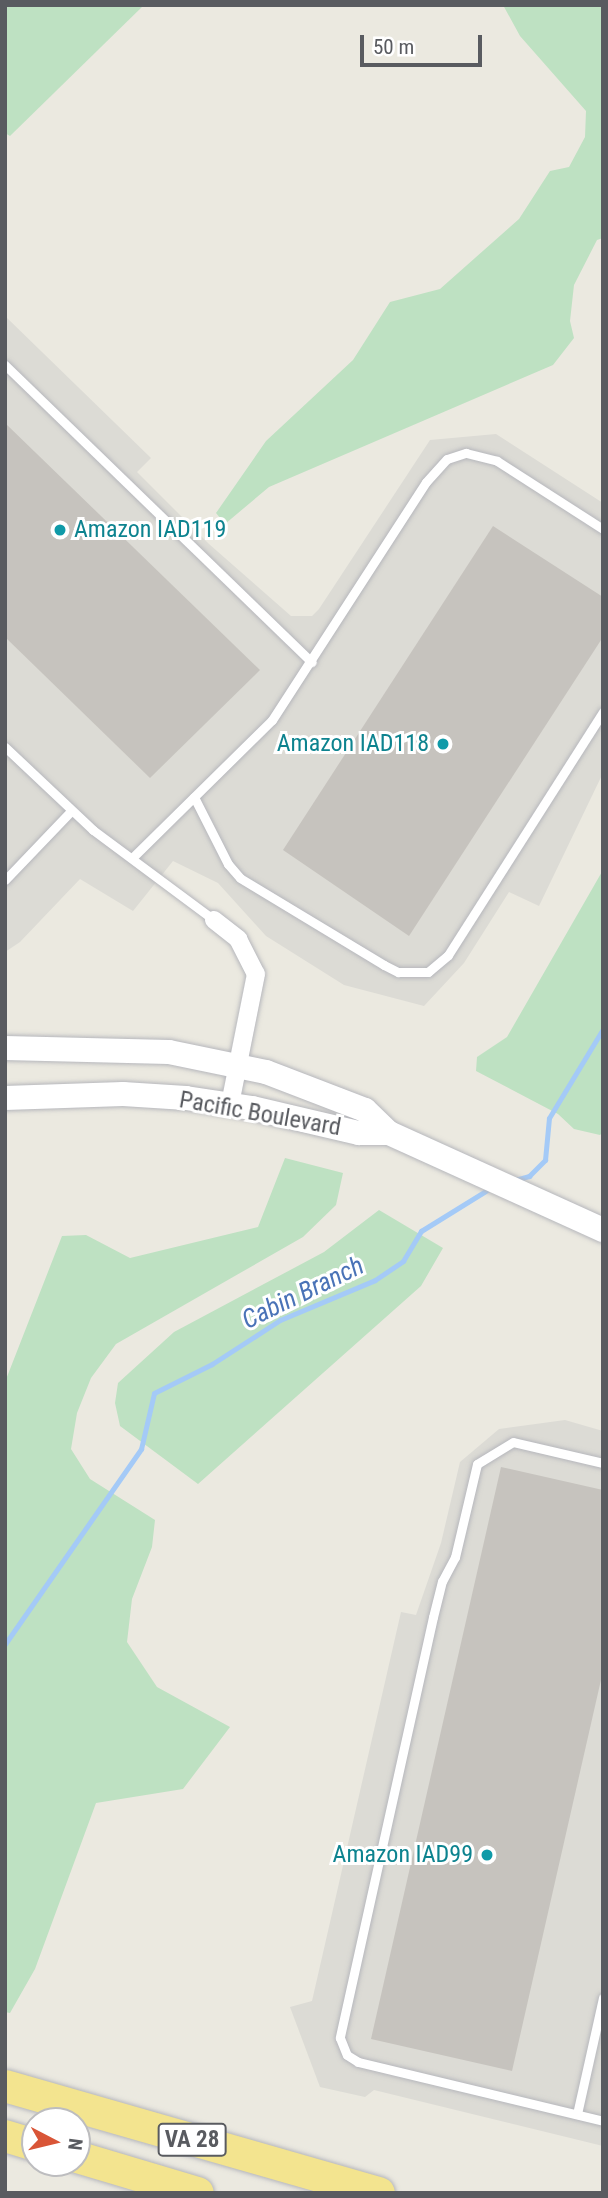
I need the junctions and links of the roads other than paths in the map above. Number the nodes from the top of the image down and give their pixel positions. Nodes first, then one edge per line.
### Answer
1 (5, 366) edge
2 (603, 529) edge
3 (312, 662) junction
4 (603, 712) edge
5 (5, 747) edge
6 (194, 797) junction
7 (71, 811) junction
8 (133, 857) junction
9 (5, 880) edge
10 (214, 920) joint
11 (5, 1048) edge
12 (240, 1065) junction
13 (5, 1098) edge
14 (230, 1104) junction
15 (389, 1132) junction
16 (603, 1230) edge
17 (603, 1463) edge
18 (603, 1998) edge
19 (5, 2087) edge
20 (577, 2115) junction
21 (603, 2120) edge
22 (91, 2161) edge
23 (198, 2193) edge
24 (379, 2193) edge

1 - 3 lane
2 - 3 lane
3 - 6 lane
4 - 6 lane
5 - 7 lane
6 - 8 lane
7 - 8 lane
7 - 9 lane
8 - 10 lane
10 - 12 street
11 - 12 main road, Pacific Boulevard
12 - 14 street
12 - 15 main road, Pacific Boulevard
13 - 14 main road, Pacific Boulevard
14 - 15 main road, Pacific Boulevard
15 - 16 main road, Pacific Boulevard
17 - 20 lane
18 - 20 lane
19 - 24 highway, VA 28
20 - 21 lane
22 - 23 highway, VA 28

